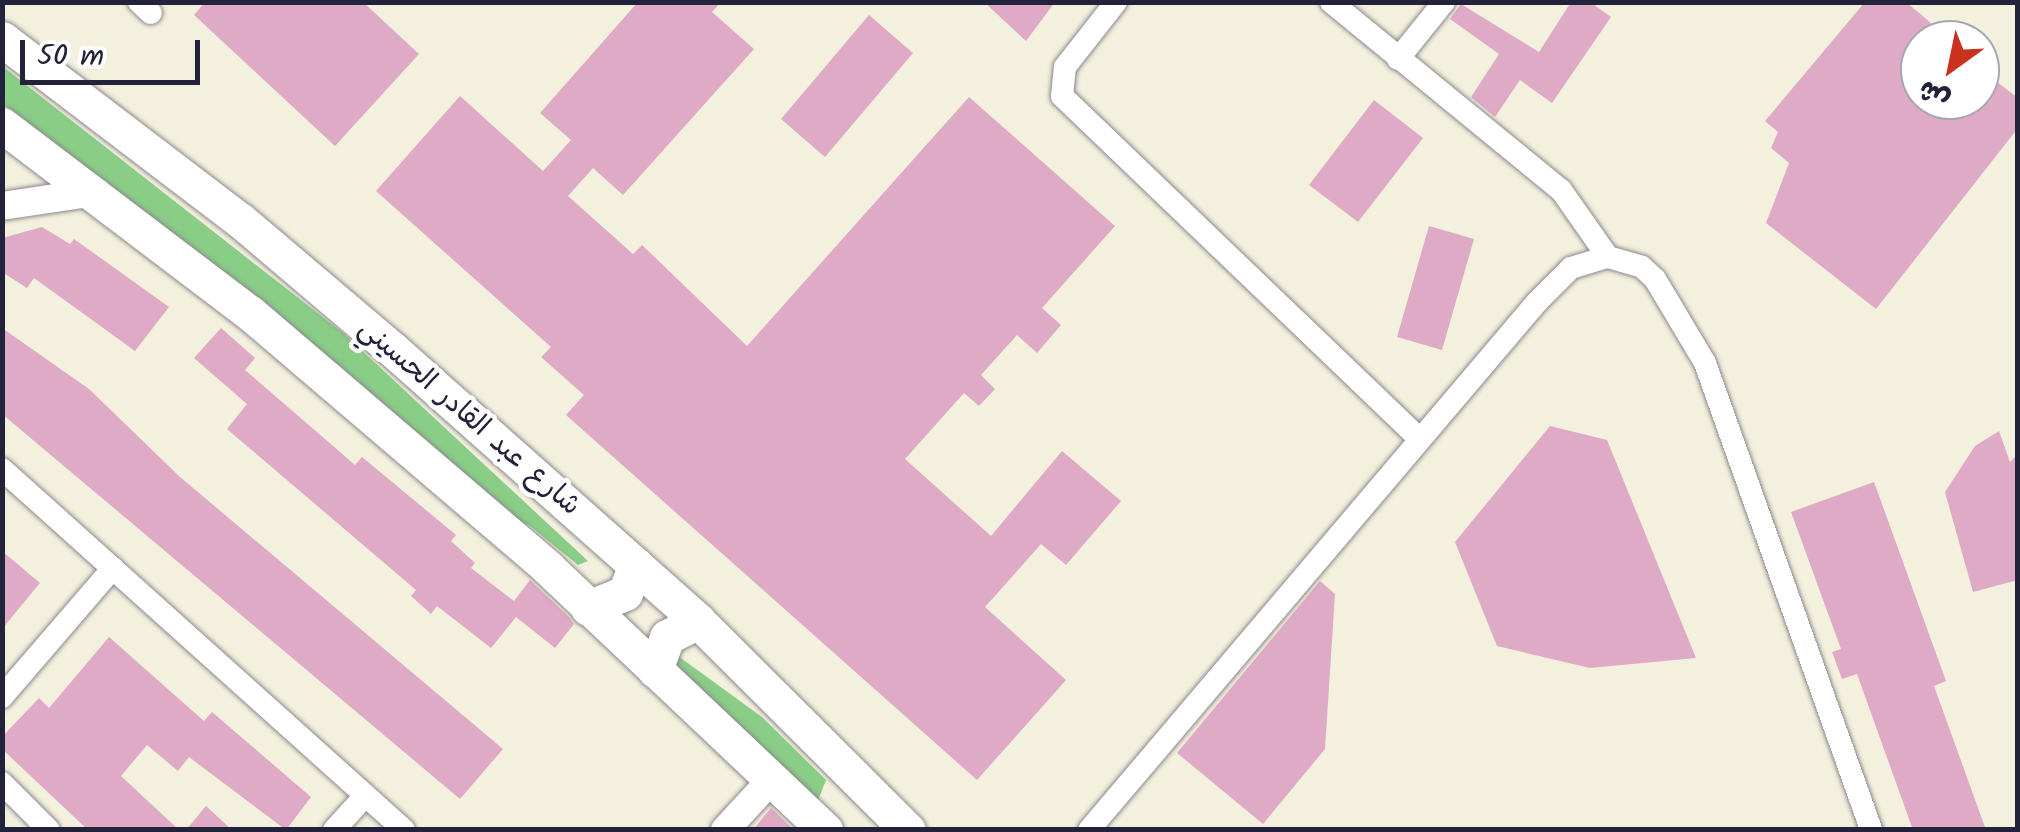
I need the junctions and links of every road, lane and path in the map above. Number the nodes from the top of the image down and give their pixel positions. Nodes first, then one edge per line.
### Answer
1 (1116, 2) edge
2 (1331, 2) edge
3 (1444, 2) edge
4 (2, 38) edge
5 (1398, 59) junction
6 (2, 125) edge
7 (96, 192) junction
8 (2, 206) edge
9 (1608, 257) junction
10 (1418, 437) junction
11 (2, 468) edge
12 (636, 565) junction
13 (114, 568) junction
14 (588, 608) junction
15 (698, 621) junction
16 (655, 670) junction
17 (2, 697) edge
18 (770, 780) junction
19 (2, 783) edge
20 (366, 796) junction
21 (806, 824) edge
22 (50, 830) edge
23 (334, 830) edge
24 (404, 830) edge
25 (725, 830) edge
26 (908, 830) edge
27 (1089, 830) edge
28 (1872, 830) edge

1 - 10 street
2 - 5 street
3 - 5 street
4 - 12 main road, شارع عبد القادر الحسيني
5 - 9 street
6 - 7 main road
7 - 8 street
7 - 14 main road
9 - 10 street
9 - 28 street
10 - 27 street
11 - 13 street
12 - 14 main road
12 - 15 main road, شارع عبد القادر الحسيني
13 - 17 street
13 - 20 street
14 - 16 main road
15 - 16 main road
15 - 26 main road, شارع عبد القادر الحسيني
16 - 18 main road
18 - 21 main road
18 - 25 street
19 - 22 street
20 - 23 street
20 - 24 street

